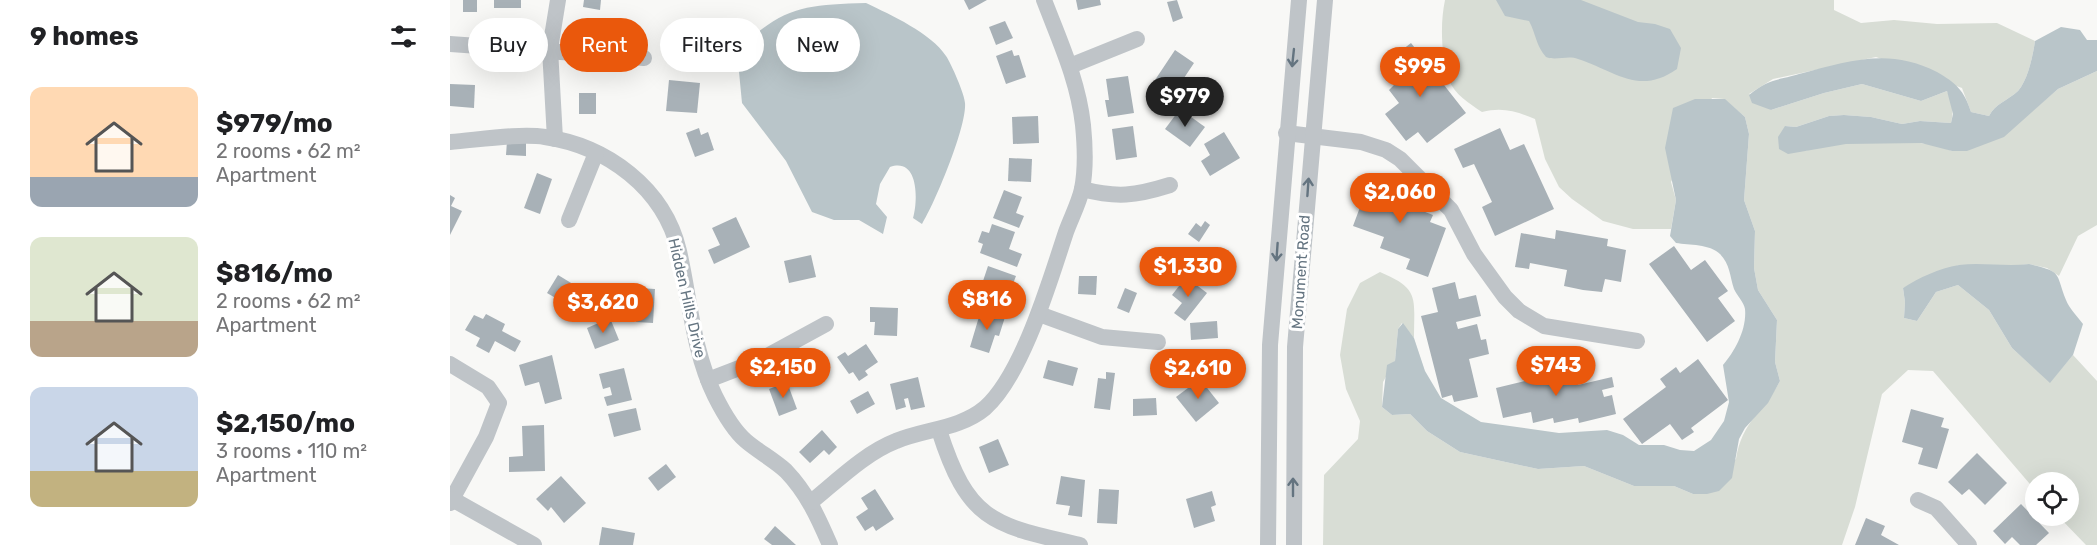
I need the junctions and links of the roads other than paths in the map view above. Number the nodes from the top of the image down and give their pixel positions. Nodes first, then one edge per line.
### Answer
1 (558, 0) edge
2 (1044, 0) edge
3 (1299, 0) edge
4 (1325, 0) edge
5 (1137, 39) dead end
6 (450, 44) edge
7 (550, 49) junction
8 (560, 50) edge
9 (1070, 66) junction
10 (1286, 133) junction
11 (1312, 135) junction
12 (555, 139) junction
13 (450, 142) edge
14 (596, 153) junction
15 (1170, 185) dead end
16 (1082, 189) junction
17 (570, 220) dead end
18 (1039, 314) junction
19 (826, 324) dead end
20 (1637, 341) dead end
21 (1158, 342) dead end
22 (450, 364) edge
23 (708, 380) junction
24 (939, 430) junction
25 (1918, 500) dead end
26 (451, 501) edge
27 (811, 502) junction
28 (534, 545) edge
29 (830, 545) edge
30 (1080, 545) edge
31 (1268, 545) edge
32 (1294, 545) edge
33 (1969, 545) edge

1 - 7 street
2 - 9 street
3 -> 10 street, Monument Road
4 - 11 street, Monument Road
5 - 9 street
6 - 7 street
7 - 8 street
7 - 12 street
9 - 16 street
10 - 11 street
10 -> 31 street, Monument Road
11 - 20 street
32 -> 11 street, Monument Road
12 - 13 street, Hidden Hills Drive
12 - 14 street, Hidden Hills Drive
14 - 17 street
14 - 23 street, Hidden Hills Drive
15 - 16 street
16 - 18 street
18 - 21 street
18 - 24 street
19 - 23 street
22 - 26 street
23 - 27 street, Hidden Hills Drive
24 - 27 street
24 - 30 street
25 - 33 street
26 - 28 street
27 - 29 street, Hidden Hills Drive

